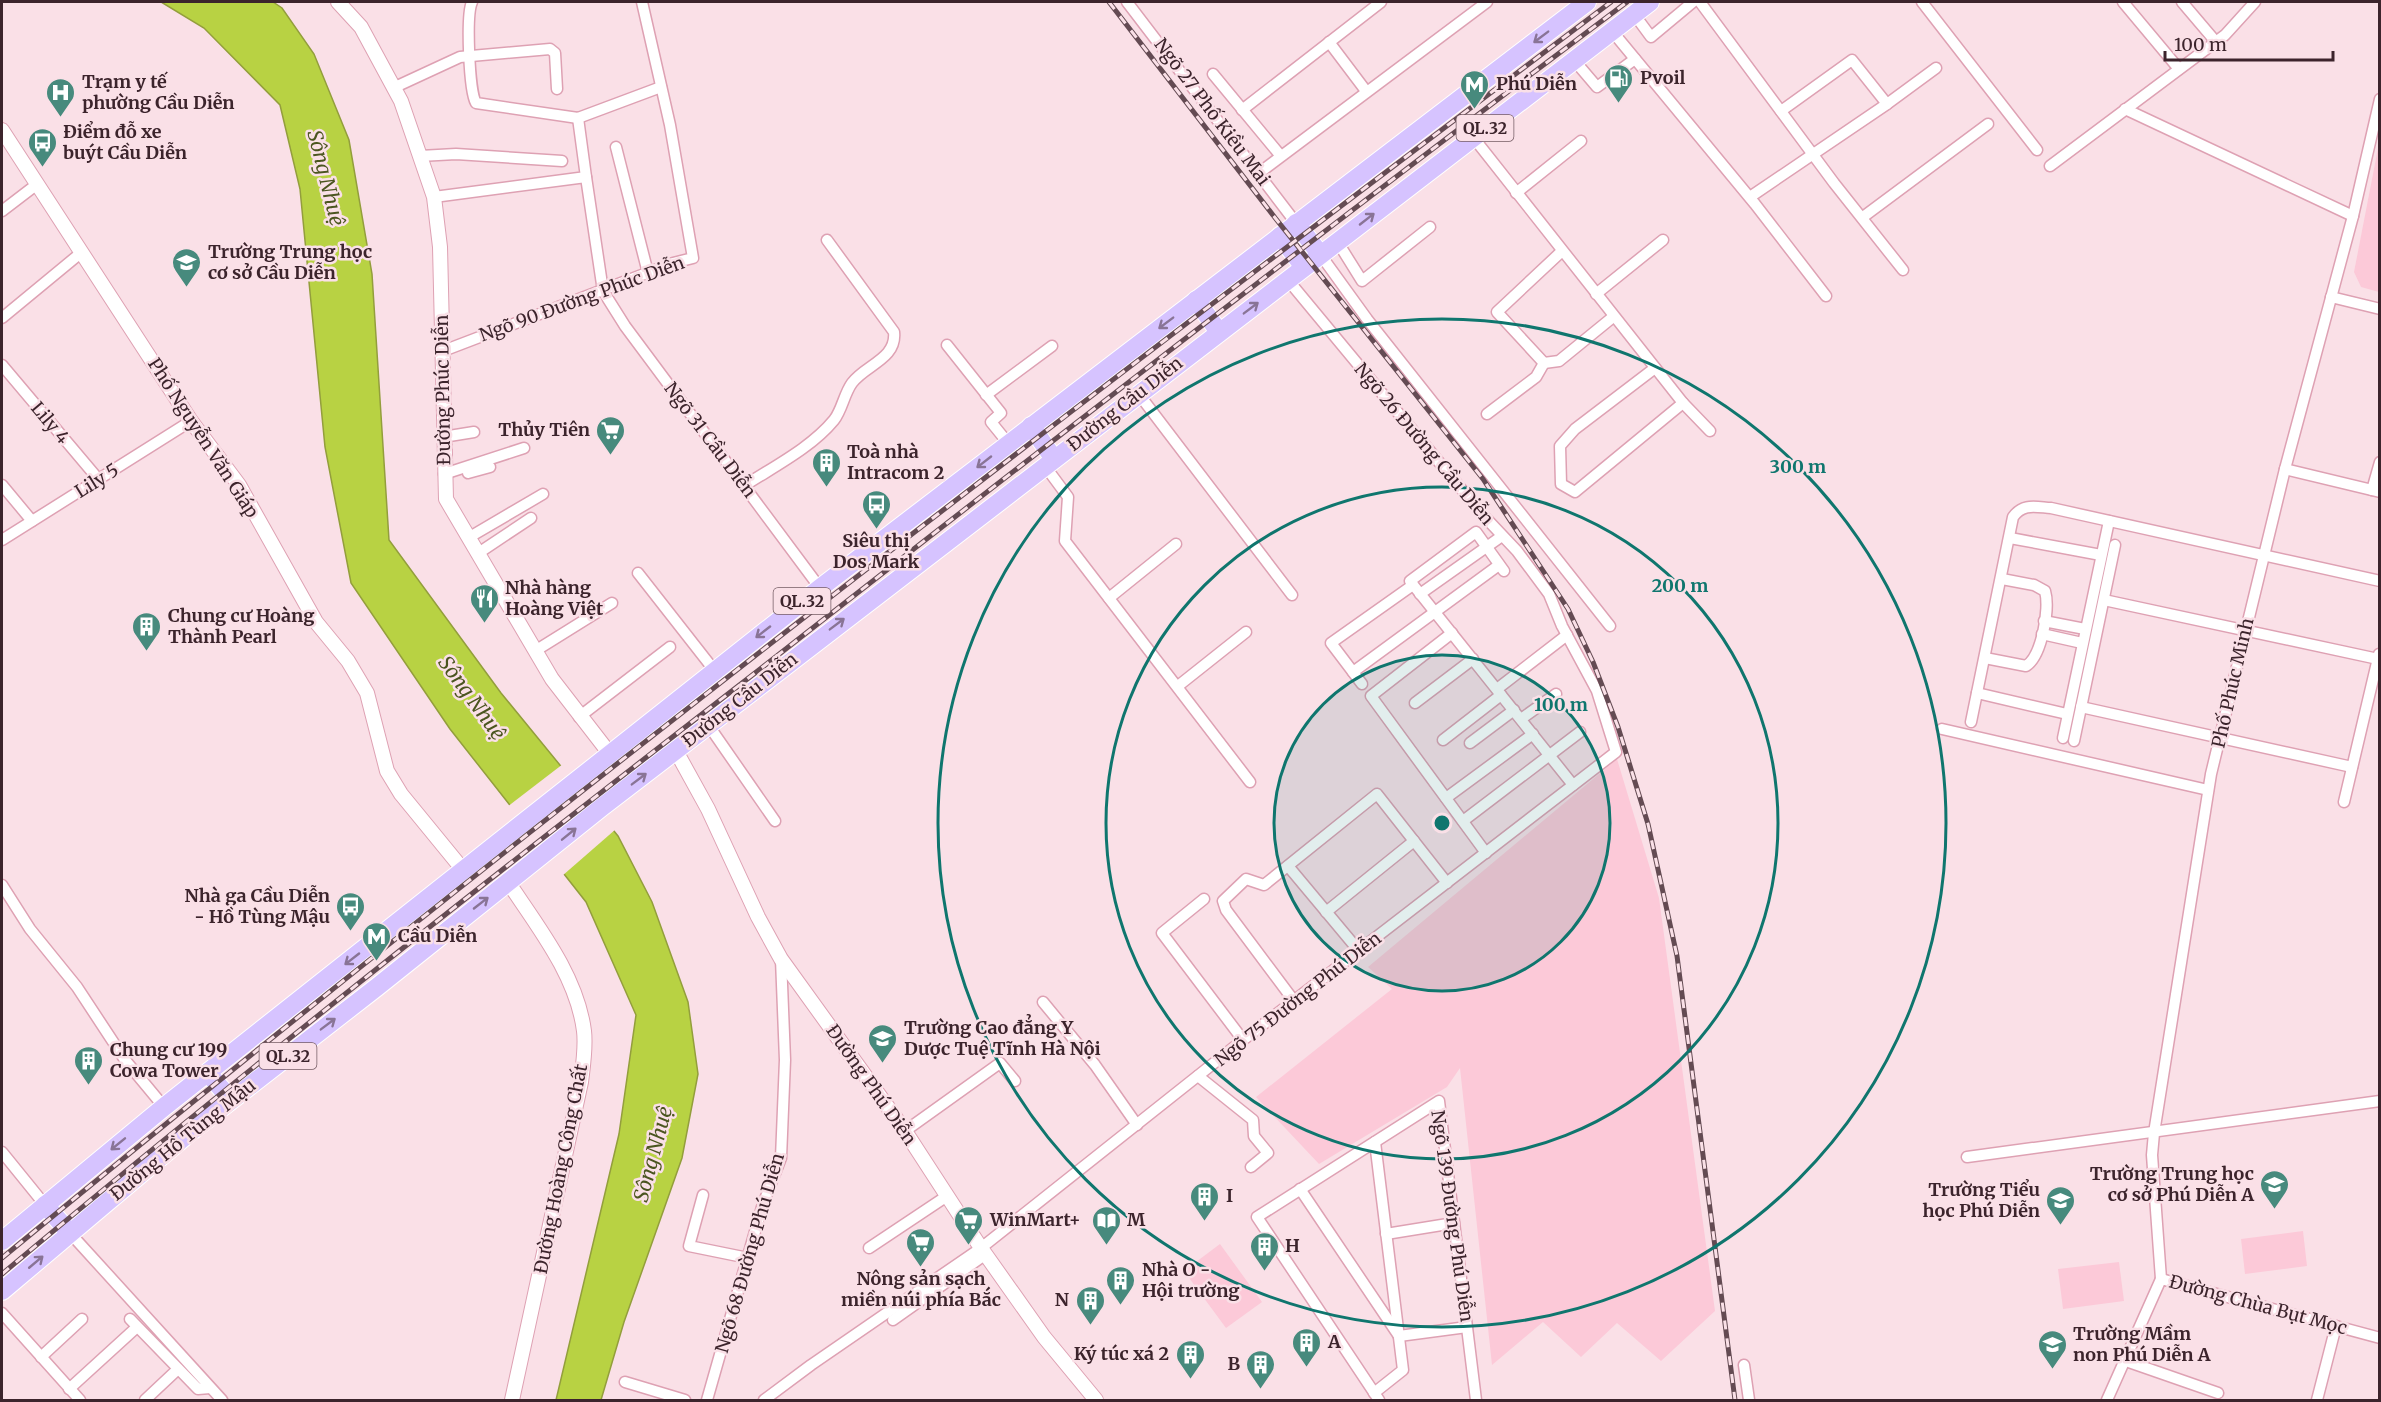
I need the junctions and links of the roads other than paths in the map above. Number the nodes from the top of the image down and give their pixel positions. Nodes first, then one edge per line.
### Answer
1 (338, 2) edge
2 (472, 2) edge
3 (642, 2) edge
4 (1127, 2) edge
5 (1381, 2) edge
6 (1486, 2) edge
7 (1587, 2) edge
8 (1650, 2) edge
9 (1693, 2) edge
10 (1700, 2) edge
11 (1922, 2) edge
12 (2122, 2) edge
13 (2182, 2) edge
14 (2255, 2) edge
15 (1634, 14) junction
16 (1612, 31) junction
17 (1329, 42) junction
18 (2216, 42) junction
19 (470, 56) junction
20 (1635, 58) junction
21 (1574, 60) junction
22 (1936, 68) dead end
23 (2179, 69) junction
24 (1213, 74) dead end
25 (661, 87) junction
26 (393, 88) junction
27 (557, 89) dead end
28 (1366, 91) junction
29 (2379, 99) edge
30 (1887, 104) junction
31 (2125, 109) junction
32 (1242, 110) junction
33 (1781, 111) junction
34 (578, 118) junction
35 (1988, 124) dead end
36 (2, 130) edge
37 (1473, 137) junction
38 (1581, 141) dead end
39 (616, 147) dead end
40 (2037, 150) dead end
41 (1813, 154) junction
42 (1280, 155) junction
43 (420, 156) junction
44 (562, 160) dead end
45 (2050, 166) dead end
46 (1259, 173) junction
47 (586, 177) junction
48 (36, 185) junction
49 (1516, 194) junction
50 (434, 197) junction
51 (1750, 197) junction
52 (2, 211) edge
53 (2353, 216) junction
54 (1863, 217) junction
55 (1296, 223) junction
56 (1430, 228) dead end
57 (1280, 236) junction
58 (826, 240) dead end
59 (1663, 240) dead end
60 (1337, 241) junction
61 (82, 252) junction
62 (1561, 252) junction
63 (1320, 254) junction
64 (1304, 267) junction
65 (1903, 270) dead end
66 (648, 273) junction
67 (1288, 280) junction
68 (603, 291) junction
69 (1596, 294) junction
70 (1826, 296) dead end
71 (2331, 297) junction
72 (1196, 300) junction
73 (2379, 309) edge
74 (1613, 317) junction
75 (2, 318) edge
76 (1219, 332) junction
77 (947, 345) dead end
78 (1052, 346) dead end
79 (442, 351) junction
80 (1544, 363) junction
81 (2, 365) edge
82 (1655, 368) junction
83 (1138, 393) junction
84 (986, 395) junction
85 (1683, 403) junction
86 (1487, 414) dead end
87 (191, 421) junction
88 (1031, 426) junction
89 (1710, 431) dead end
90 (473, 434) dead end
91 (443, 439) junction
92 (1008, 443) junction
93 (524, 448) dead end
94 (1050, 462) junction
95 (2379, 462) edge
96 (490, 467) dead end
97 (2285, 469) junction
98 (444, 476) junction
99 (99, 480) junction
100 (2, 485) edge
101 (744, 486) junction
102 (2376, 491) edge
103 (543, 494) dead end
104 (531, 518) dead end
105 (32, 521) junction
106 (2109, 521) junction
107 (1502, 536) junction
108 (468, 538) junction
109 (2010, 538) junction
110 (2, 540) edge
111 (1176, 544) dead end
112 (2115, 545) dead end
113 (1487, 547) junction
114 (477, 554) junction
115 (2264, 554) junction
116 (2101, 555) junction
117 (638, 573) dead end
118 (2002, 579) junction
119 (2379, 581) edge
120 (820, 588) junction
121 (1417, 590) junction
122 (1292, 594) dead end
123 (1109, 598) junction
124 (2104, 600) junction
125 (612, 603) dead end
126 (1436, 613) junction
127 (2044, 621) junction
128 (1610, 626) dead end
129 (2085, 629) junction
130 (2246, 630) junction
131 (1246, 632) dead end
132 (1452, 633) junction
133 (2042, 634) junction
134 (1567, 635) junction
135 (2082, 643) junction
136 (670, 647) dead end
137 (535, 651) junction
138 (2379, 656) edge
139 (1985, 658) junction
140 (1473, 659) junction
141 (714, 670) junction
142 (1353, 672) junction
143 (1362, 684) dead end
144 (1178, 686) junction
145 (1499, 692) junction
146 (1977, 693) junction
147 (1556, 694) dead end
148 (1415, 703) dead end
149 (2081, 707) junction
150 (2067, 714) junction
151 (1517, 715) junction
152 (579, 717) junction
153 (1971, 722) dead end
154 (709, 726) junction
155 (1942, 729) dead end
156 (1580, 732) dead end
157 (1533, 734) junction
158 (2063, 738) dead end
159 (2220, 738) junction
160 (1443, 740) dead end
161 (2074, 741) dead end
162 (1470, 743) dead end
163 (676, 751) junction
164 (610, 754) junction
165 (1550, 755) junction
166 (2352, 767) junction
167 (1250, 782) dead end
168 (1573, 785) junction
169 (2208, 790) junction
170 (1446, 798) junction
171 (2344, 802) dead end
172 (775, 821) dead end
173 (1463, 821) junction
174 (1414, 841) junction
175 (1486, 853) junction
176 (536, 860) joint
177 (1288, 866) junction
178 (464, 871) junction
179 (508, 882) junction
180 (1447, 883) junction
181 (2, 885) edge
182 (1204, 899) dead end
183 (1326, 912) junction
184 (1359, 951) junction
185 (781, 959) junction
186 (1294, 1001) junction
187 (1043, 1002) dead end
188 (1243, 1040) junction
189 (208, 1072) junction
190 (1198, 1076) junction
191 (1015, 1081) dead end
192 (231, 1100) junction
193 (2379, 1101) edge
194 (164, 1107) junction
195 (1137, 1125) junction
196 (905, 1131) junction
197 (2154, 1133) junction
198 (1375, 1142) junction
199 (2, 1152) edge
200 (1967, 1157) dead end
201 (1251, 1167) dead end
202 (1300, 1189) junction
203 (703, 1195) dead end
204 (947, 1196) junction
205 (45, 1204) junction
206 (1454, 1223) junction
207 (70, 1233) junction
208 (1386, 1234) junction
209 (2, 1241) edge
210 (869, 1248) dead end
211 (984, 1251) junction
212 (748, 1258) junction
213 (2161, 1278) junction
214 (2, 1291) edge
215 (2, 1313) edge
216 (82, 1319) dead end
217 (893, 1320) dead end
218 (2336, 1326) junction
219 (1467, 1327) junction
220 (1399, 1336) junction
221 (2379, 1338) edge
222 (41, 1357) junction
223 (2126, 1360) junction
224 (1744, 1365) dead end
225 (178, 1369) junction
226 (625, 1382) dead end
227 (210, 1388) junction
228 (69, 1389) junction
229 (2218, 1393) dead end
230 (1377, 1397) edge
231 (80, 1401) edge
232 (145, 1401) edge
233 (222, 1401) edge
234 (512, 1401) edge
235 (685, 1401) edge
236 (707, 1401) edge
237 (764, 1401) edge
238 (1096, 1401) edge
239 (1476, 1401) edge
240 (1749, 1401) edge
241 (2107, 1401) edge
242 (2317, 1401) edge

1 - 26 street, Đường Phúc Diễn
2 - 19 street
3 - 25 street, Ngõ 90 Đường Phúc Diễn
4 - 46 street, Ngõ 27 Phố Kiều Mai
5 - 17 street
6 - 28 street
7 -> 55 highway, QL.32
8 - 15 highway, Đường Cầu Diễn / QL.32
9 - 15 street
10 - 33 street
11 - 40 street
12 - 23 street
13 - 18 street
14 - 18 street
15 - 16 highway, Đường Cầu Diễn / QL.32
16 - 20 street
16 - 21 highway, Đường Cầu Diễn / QL.32
17 - 28 street
17 - 32 street
18 - 23 street
19 - 26 street
19 - 27 street
19 - 34 street
20 - 21 street
20 - 51 street
21 - 37 highway, Đường Cầu Diễn / QL.32
22 - 30 street
23 - 31 street
24 - 32 street
25 - 34 street
25 - 66 street, Ngõ 90 Đường Phúc Diễn
26 - 43 street, Đường Phúc Diễn
28 - 42 street
29 - 53 street, Phố Phúc Minh
30 - 33 street
30 - 41 street
31 - 45 street
31 - 53 street
32 - 42 street
33 - 41 street
34 - 47 street
35 - 54 street
36 - 48 street, Phố Nguyễn Văn Giáp
37 - 49 street
60 -> 37 highway, Đường Cầu Diễn / QL.32
38 - 49 street
39 - 66 street
41 - 51 street
41 - 54 street
42 - 46 street
43 - 44 street
43 - 50 street, Đường Phúc Diễn
46 - 55 street, Ngõ 27 Phố Kiều Mai
47 - 50 street
47 - 68 street
48 - 52 street
48 - 61 street, Phố Nguyễn Văn Giáp
49 - 62 street
50 - 79 street, Đường Phúc Diễn
51 - 70 street
53 - 71 street, Phố Phúc Minh
54 - 65 street
55 - 57 highway, QL.32
55 - 63 highway
56 - 60 street
57 - 64 highway
57 - 72 highway, QL.32
58 - 101 street
59 - 69 street
60 - 63 highway, Đường Cầu Diễn / QL.32
61 - 75 street
61 - 87 street, Phố Nguyễn Văn Giáp
62 - 69 street
62 - 80 street
63 - 64 highway, Đường Cầu Diễn / QL.32
63 - 128 street
64 - 67 highway, Đường Cầu Diễn / QL.32
66 - 68 street, Ngõ 90 Đường Phúc Diễn
76 -> 67 highway, Đường Cầu Diễn / QL.32
67 - 107 street, Ngõ 26 Đường Cầu Diễn
68 - 79 street, Ngõ 90 Đường Phúc Diễn
68 - 101 street, Ngõ 31 Cầu Diễn
69 - 74 street
71 - 73 street
71 - 97 street, Phố Phúc Minh
72 - 76 highway
72 -> 88 highway, QL.32
74 - 80 street
74 - 82 street
76 - 83 highway, Đường Cầu Diễn / QL.32
77 - 84 street
78 - 84 street
79 - 91 street, Đường Phúc Diễn
80 - 86 street
81 - 99 street, Lily 4
82 - 85 street
82 - 85 street
83 - 94 highway, Đường Cầu Diễn / QL.32
83 - 122 street
84 - 92 street
85 - 89 street
87 - 99 street, Lily 5
87 - 178 street, Phố Nguyễn Văn Giáp
88 - 92 highway, QL.32
88 - 94 highway
90 - 91 street
91 - 98 street, Đường Phúc Diễn
92 -> 120 highway, QL.32
93 - 98 street
94 - 123 street
154 -> 94 highway, Đường Cầu Diễn / QL.32
95 - 102 street
96 - 98 street
97 - 102 street
97 - 115 street, Phố Phúc Minh
98 - 108 street, Đường Phúc Diễn
99 - 105 street, Lily 5
100 - 105 street
101 - 120 street, Ngõ 31 Cầu Diễn
103 - 108 street
104 - 114 street
105 - 110 street, Lily 5
106 - 109 street
106 - 115 street
106 - 116 street
107 - 113 street, Ngõ 26 Đường Cầu Diễn
107 - 134 street
108 - 114 street, Đường Phúc Diễn
109 - 116 street
109 - 118 street
111 - 123 street
112 - 124 street
113 - 121 street, Ngõ 26 Đường Cầu Diễn
113 - 121 street
113 - 126 street
114 - 137 street, Đường Phúc Diễn
115 - 119 street
115 - 130 street, Phố Phúc Minh
116 - 129 street
117 - 141 street
118 - 127 street
118 - 139 street
120 -> 141 highway, QL.32
121 - 126 street
121 - 142 street
123 - 144 street
124 - 130 street
124 - 149 street
125 - 137 street
126 - 132 street
126 - 142 street
127 - 129 street
127 - 133 street
129 - 135 street
130 - 138 street
130 - 159 street, Phố Phúc Minh
131 - 144 street
132 - 140 street
132 - 170 street
133 - 135 street
133 - 139 street
134 - 145 street
134 - 168 street, Ngõ 75 Đường Phú Diễn
135 - 150 street
136 - 152 street
137 - 152 street, Đường Phúc Diễn
138 - 166 street
139 - 146 street
140 - 145 street
140 - 148 street
141 - 164 highway, QL.32
142 - 143 street
144 - 167 street
145 - 151 street
145 - 160 street
146 - 150 street
146 - 153 street
147 - 151 street
149 - 159 street
149 - 161 street
150 - 158 street
151 - 157 street
151 - 162 street
152 - 164 street, Đường Phúc Diễn
154 - 163 highway, Đường Cầu Diễn / QL.32
154 - 172 street
155 - 169 street
156 - 165 street
157 - 165 street
157 - 170 street
159 - 166 street
159 - 169 street, Phố Phúc Minh
176 -> 163 highway, Đường Cầu Diễn / QL.32
163 - 185 street, Đường Phú Diễn
164 - 178 highway, Đường Hồ Tùng Mậu / QL.32
165 - 168 street
165 - 173 street
166 - 171 street
168 - 175 street, Ngõ 75 Đường Phú Diễn
169 - 197 street, Phố Phúc Minh
170 - 173 street
173 - 175 street
174 - 177 street
174 - 180 street
174 - 183 street
175 - 180 street, Ngõ 75 Đường Phú Diễn
176 - 179 highway, Đường Hồ Tùng Mậu / QL.32
177 - 183 street
177 - 186 street
178 -> 189 highway, Đường Hồ Tùng Mậu / QL.32
192 -> 179 highway, Đường Hồ Tùng Mậu / QL.32
179 - 234 street, Đường Hoàng Công Chất
180 - 184 street, Ngõ 75 Đường Phú Diễn
181 - 194 street
182 - 188 street
183 - 184 street
184 - 186 street, Ngõ 75 Đường Phú Diễn
185 - 196 street, Đường Phú Diễn
185 - 212 street, Ngõ 68 Đường Phú Diễn
186 - 188 street, Ngõ 75 Đường Phú Diễn
187 - 195 street
188 - 190 street, Ngõ 75 Đường Phú Diễn
189 - 192 highway
189 - 194 highway, Đường Hồ Tùng Mậu / QL.32
190 - 195 street, Ngõ 75 Đường Phú Diễn
190 - 201 street
191 - 196 street
192 - 207 highway, Đường Hồ Tùng Mậu / QL.32
193 - 197 street
194 -> 205 highway, Đường Hồ Tùng Mậu / QL.32
195 - 211 street, Ngõ 75 Đường Phú Diễn
196 - 204 street, Đường Phú Diễn
197 - 200 street
197 - 213 street, Phố Phúc Minh
198 - 202 street, Ngõ 139 Đường Phú Diễn
198 - 206 street, Ngõ 139 Đường Phú Diễn
198 - 208 street
199 - 205 street
202 - 220 street
202 - 230 street, Ngõ 139 Đường Phú Diễn
203 - 212 street
204 - 210 street
204 - 211 street, Đường Phú Diễn
205 - 207 highway
205 - 209 highway, Đường Hồ Tùng Mậu / QL.32
206 - 208 street
206 - 219 street, Ngõ 139 Đường Phú Diễn
214 -> 207 highway, Đường Hồ Tùng Mậu / QL.32
207 - 227 street
208 - 220 street
211 - 217 street
211 - 237 street
211 - 238 street, Đường Phú Diễn
212 - 236 street, Ngõ 68 Đường Phú Diễn
213 - 218 street, Đường Chùa Bụt Mọc
213 - 223 street, Đường Chùa Bụt Mọc
215 - 222 street
216 - 222 street
218 - 221 street, Đường Chùa Bụt Mọc
218 - 242 street
219 - 220 street
219 - 239 street, Ngõ 139 Đường Phú Diễn
220 - 230 street
222 - 228 street
223 - 229 street
223 - 241 street, Đường Chùa Bụt Mọc
224 - 240 street
225 - 227 street
225 - 228 street
225 - 232 street
226 - 235 street
227 - 233 street
228 - 231 street

